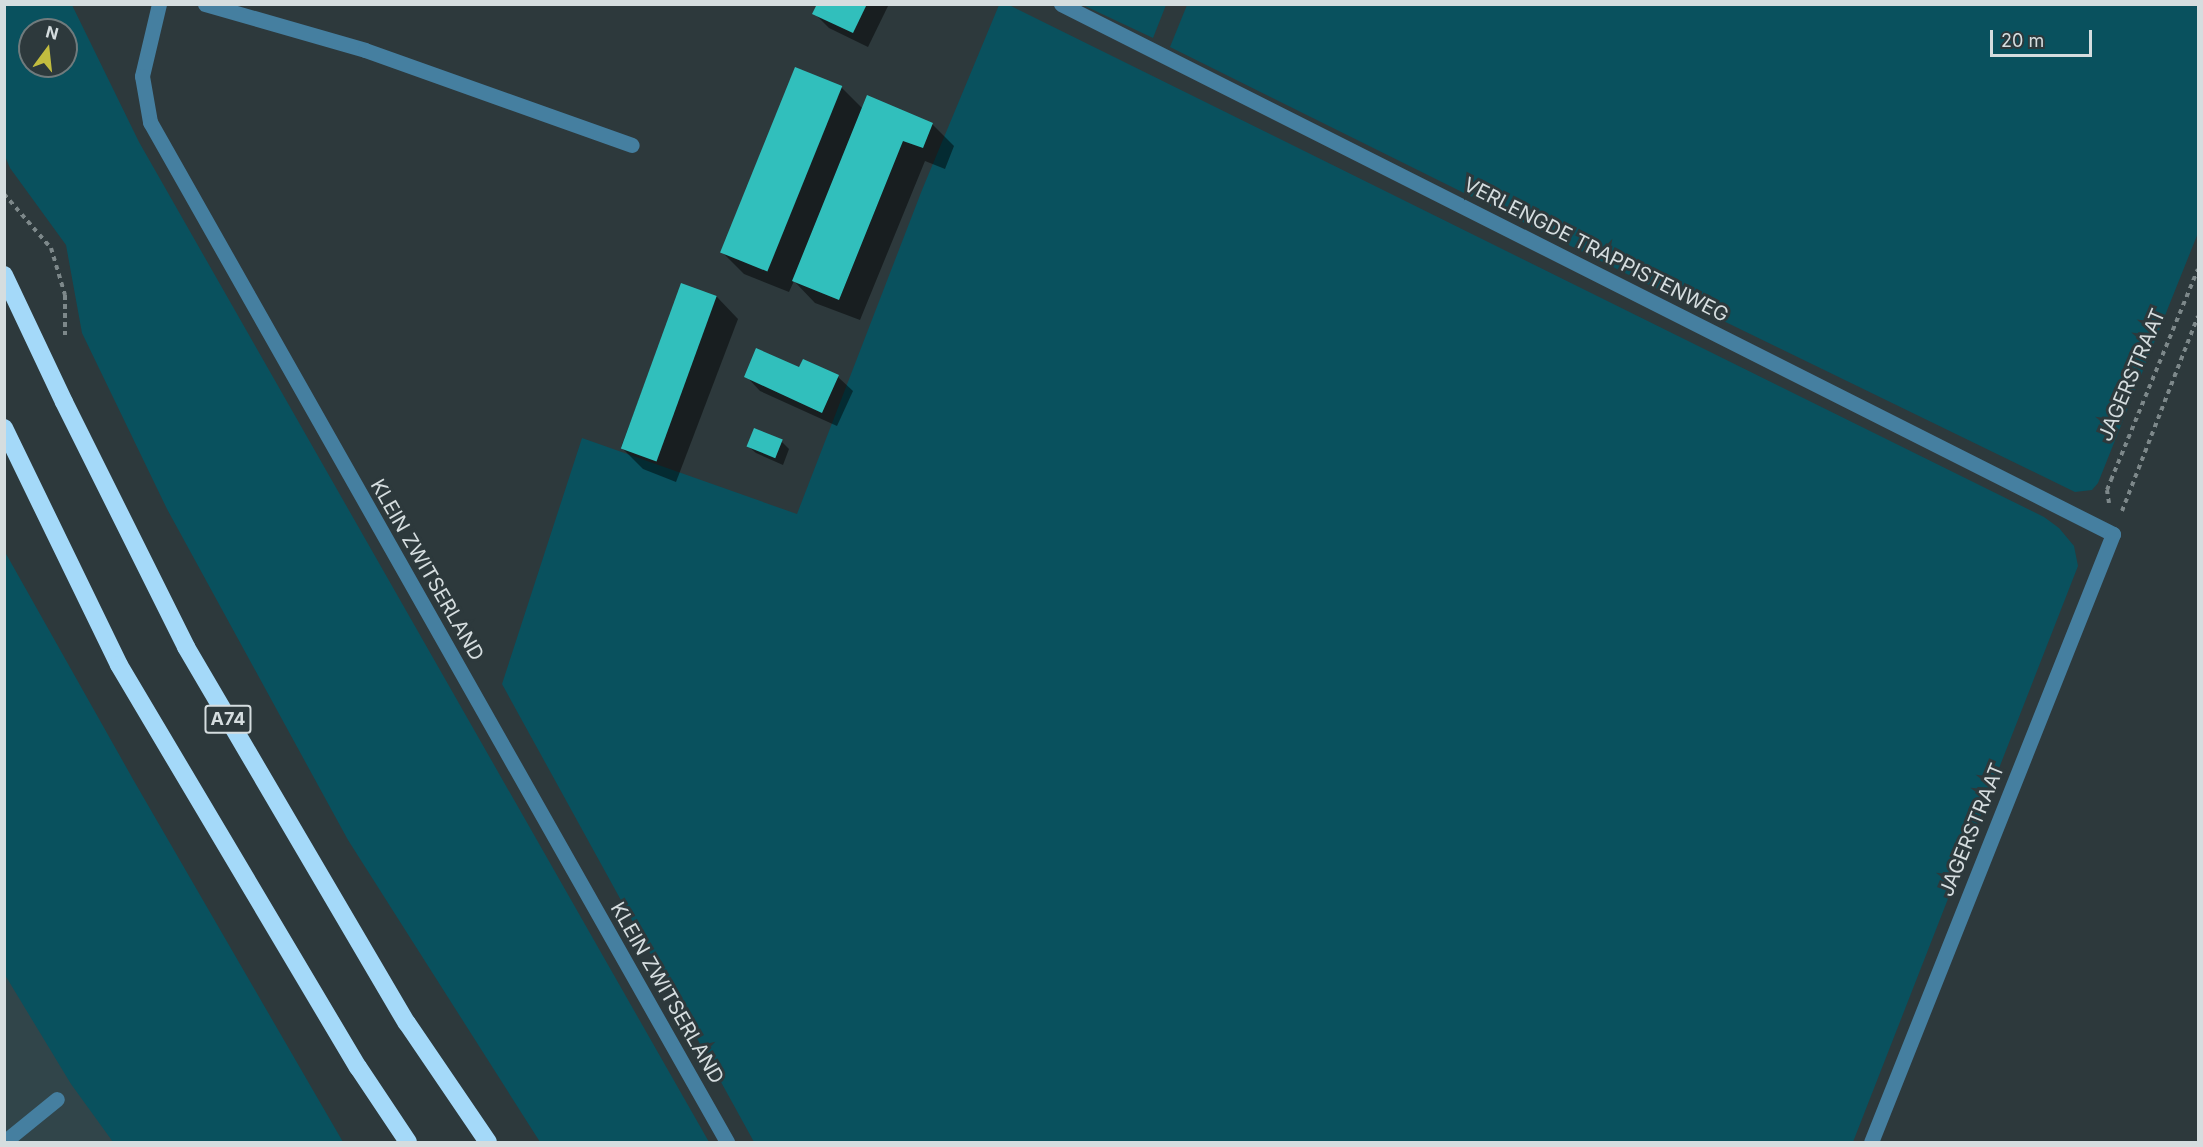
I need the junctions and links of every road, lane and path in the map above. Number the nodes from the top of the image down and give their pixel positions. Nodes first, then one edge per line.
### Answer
1 (159, 4) edge
2 (205, 4) edge
3 (1060, 4) edge
4 (633, 145) dead end
5 (4, 194) edge
6 (2199, 269) edge
7 (4, 275) edge
8 (2199, 316) edge
9 (65, 343) dead end
10 (4, 428) edge
11 (2113, 534) junction
12 (57, 1099) dead end
13 (4, 1142) edge
14 (408, 1143) edge
15 (488, 1143) edge
16 (727, 1143) edge
17 (1871, 1143) edge

1 - 16 street, KLEIN ZWITSERLAND
2 - 4 street
3 - 11 street, VERLENGDE TRAPPISTENWEG
5 - 9 path
6 - 11 path, JAGERSTRAAT
7 - 15 highway, A74
8 - 11 path, JAGERSTRAAT
10 - 14 highway
11 - 17 street, JAGERSTRAAT
12 - 13 street

